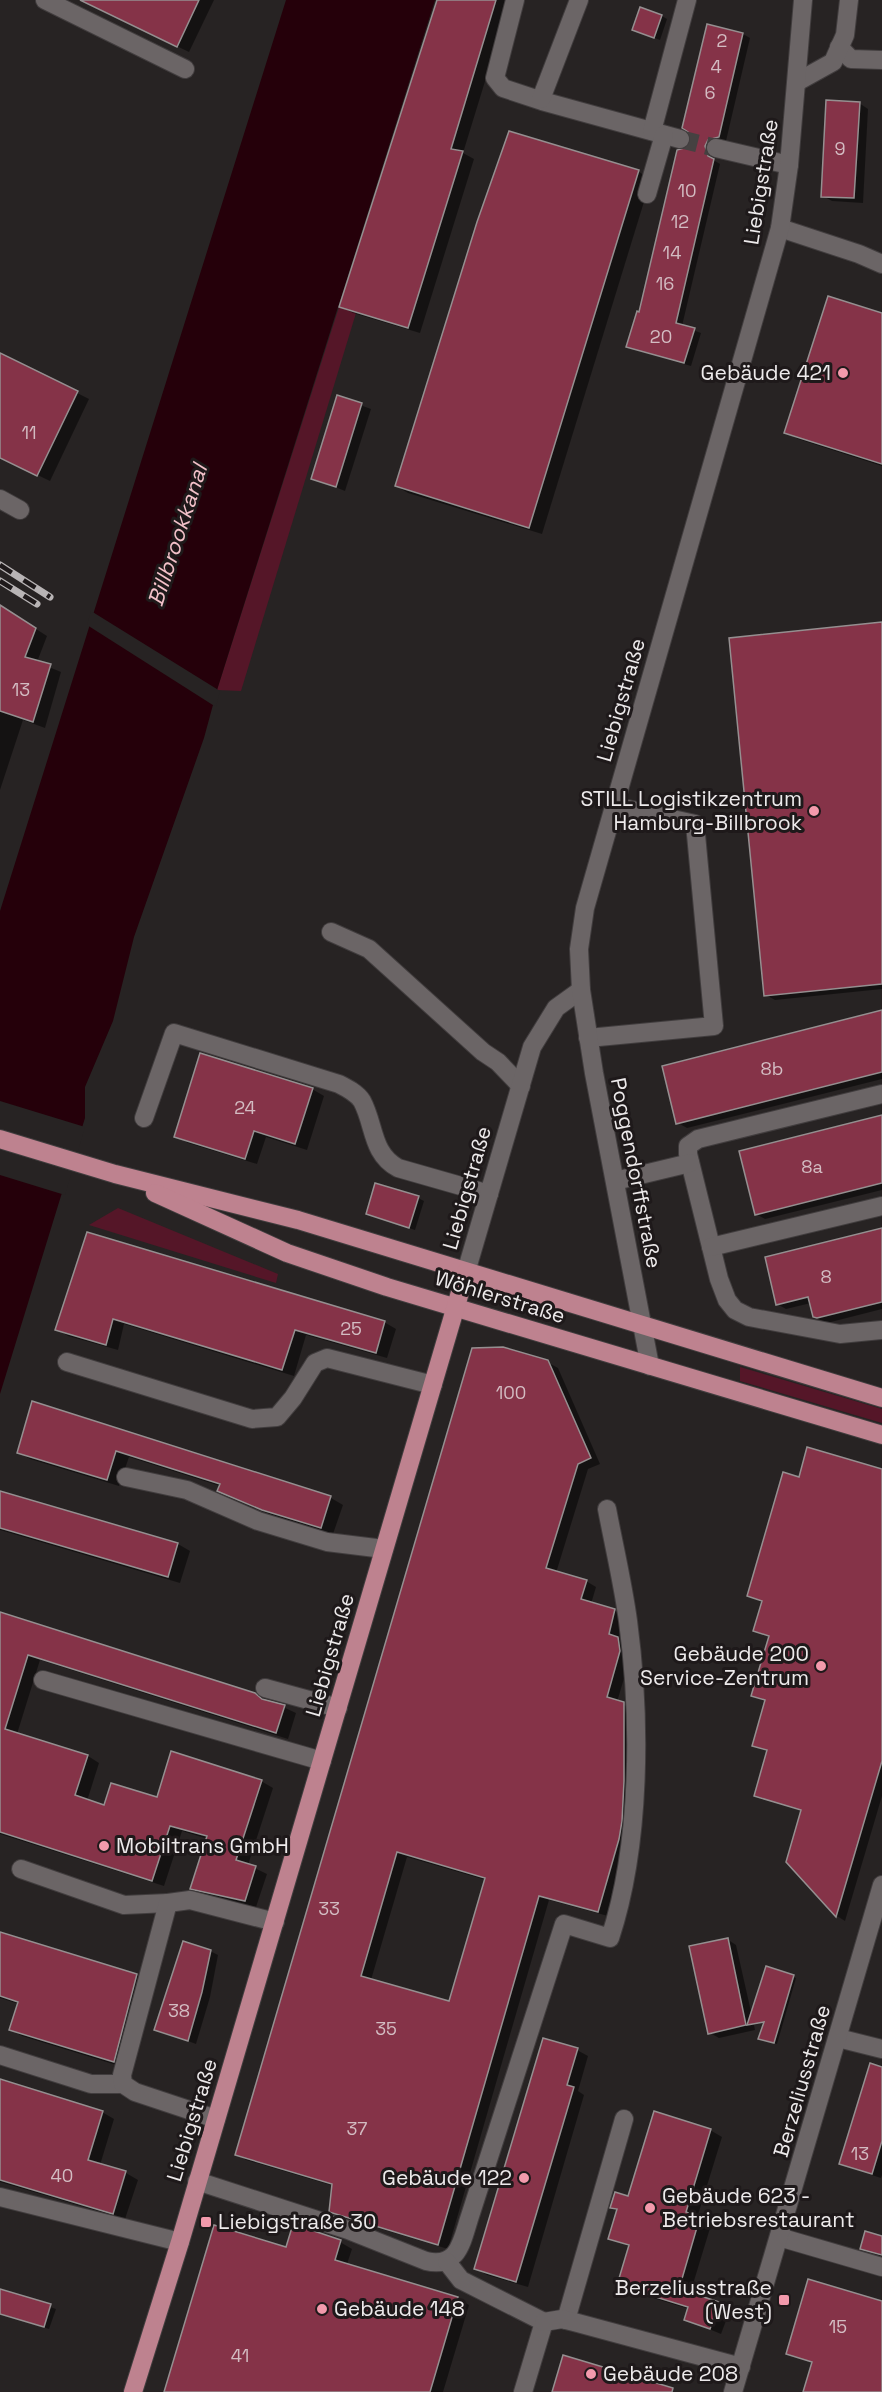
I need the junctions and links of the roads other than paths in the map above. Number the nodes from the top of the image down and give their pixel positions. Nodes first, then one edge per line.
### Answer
1 (45, 0) edge
2 (515, 0) edge
3 (579, 0) edge
4 (687, 0) edge
5 (803, 0) edge
6 (849, 0) edge
7 (839, 48) junction
8 (882, 60) edge
9 (185, 69) dead end
10 (797, 82) junction
11 (541, 99) junction
12 (665, 135) junction
13 (716, 148) tunnel mouth
14 (789, 165) junction
15 (647, 194) dead end
16 (780, 228) junction
17 (882, 264) edge
18 (0, 499) edge
19 (20, 510) dead end
20 (614, 806) junction
21 (332, 932) dead end
22 (580, 990) junction
23 (588, 1038) junction
24 (521, 1086) junction
25 (882, 1094) edge
26 (144, 1118) dead end
27 (0, 1139) edge
28 (690, 1163) junction
29 (115, 1174) junction
30 (615, 1181) junction
31 (489, 1194) junction
32 (882, 1206) edge
33 (711, 1247) junction
34 (466, 1272) junction
35 (456, 1307) junction
36 (644, 1326) junction
37 (882, 1330) edge
38 (67, 1362) dead end
39 (650, 1366) junction
40 (433, 1384) junction
41 (882, 1398) edge
42 (882, 1435) edge
43 (126, 1477) dead end
44 (607, 1509) dead end
45 (384, 1549) junction
46 (43, 1680) dead end
47 (266, 1688) dead end
48 (338, 1708) junction
49 (322, 1761) junction
50 (21, 1869) dead end
51 (882, 1885) edge
52 (168, 1903) junction
53 (275, 1922) junction
54 (838, 2038) junction
55 (882, 2049) edge
56 (0, 2055) edge
57 (123, 2084) junction
58 (216, 2119) junction
59 (624, 2119) dead end
60 (197, 2181) junction
61 (0, 2197) edge
62 (779, 2237) junction
63 (180, 2242) junction
64 (447, 2262) junction
65 (882, 2266) edge
66 (566, 2320) junction
67 (544, 2322) junction
68 (741, 2367) junction
69 (133, 2392) edge
70 (523, 2392) edge
71 (733, 2392) edge

1 - 9 street
2 - 11 street
3 - 11 street
4 - 12 street
5 - 10 street, Liebigstraße
6 - 7 street
7 - 8 street
7 - 10 street
10 - 14 street, Liebigstraße
11 - 12 street
12 - 15 street
13 - 14 street
14 - 16 street, Liebigstraße
16 - 17 street
16 - 20 street, Liebigstraße
18 - 19 street
20 - 22 street, Liebigstraße
20 - 23 street
21 - 24 street
22 - 23 street, Poggendorffstraße
22 - 24 street, Liebigstraße
23 - 30 street, Poggendorffstraße
24 - 31 street, Liebigstraße
25 - 28 street
26 - 31 street
27 - 29 main road, Wöhlerstraße
28 - 30 street
28 - 33 street
29 - 34 main road, Wöhlerstraße
29 - 35 main road, Wöhlerstraße
30 - 36 street, Poggendorffstraße
31 - 34 street, Liebigstraße
32 - 33 street
33 - 37 street
34 - 35 main road, Liebigstraße
34 - 36 main road, Wöhlerstraße
35 - 39 main road, Wöhlerstraße
35 - 40 main road, Liebigstraße
36 - 39 street, Poggendorffstraße
36 - 41 main road, Wöhlerstraße
38 - 40 street
39 - 42 main road, Wöhlerstraße
40 - 45 main road, Liebigstraße
43 - 45 street
44 - 64 street
45 - 48 main road, Liebigstraße
46 - 49 street
47 - 48 street
48 - 49 main road, Liebigstraße
49 - 53 main road, Liebigstraße
50 - 52 street
51 - 54 street, Berzeliusstraße
52 - 53 street
52 - 57 street
53 - 58 main road, Liebigstraße
54 - 55 street
54 - 62 street, Berzeliusstraße
56 - 57 street
57 - 58 street
58 - 60 main road, Liebigstraße
59 - 66 street
60 - 63 main road, Liebigstraße
60 - 64 street
61 - 63 street
62 - 65 street
62 - 68 street, Berzeliusstraße
63 - 69 main road, Liebigstraße
64 - 67 street
66 - 67 street
66 - 68 street
67 - 70 street
68 - 71 street, Berzeliusstraße

